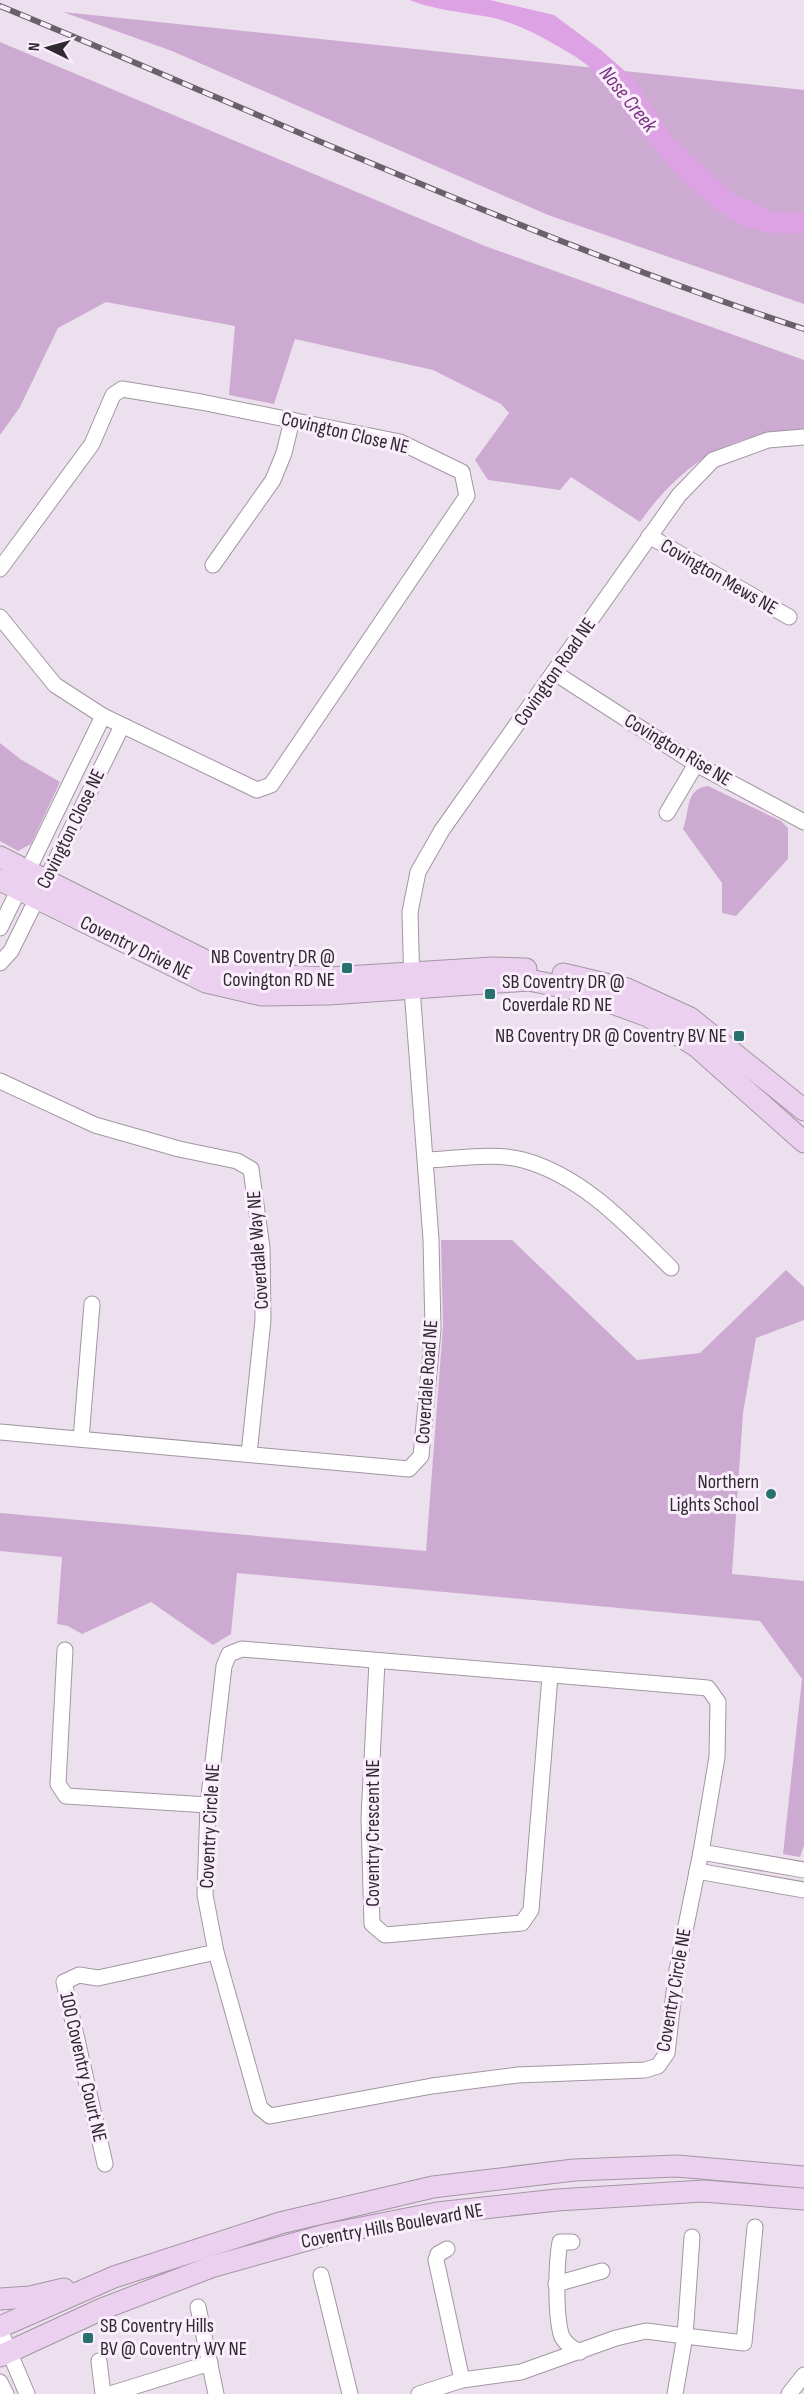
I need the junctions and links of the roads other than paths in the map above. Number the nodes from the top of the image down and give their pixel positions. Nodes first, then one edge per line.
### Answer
1 (292, 420) junction
2 (804, 437) edge
3 (649, 536) junction
4 (213, 565) dead end
5 (0, 569) edge
6 (0, 617) edge
7 (789, 617) dead end
8 (555, 673) junction
9 (103, 716) junction
10 (122, 726) junction
11 (696, 764) junction
12 (667, 813) dead end
13 (804, 822) edge
14 (0, 857) edge
15 (26, 884) edge
16 (0, 928) edge
17 (0, 963) edge
18 (412, 981) junction
19 (702, 1039) junction
20 (0, 1081) edge
21 (804, 1110) edge
22 (788, 1126) junction
23 (804, 1142) edge
24 (426, 1160) junction
25 (671, 1268) dead end
26 (92, 1304) dead end
27 (0, 1432) edge
28 (81, 1439) junction
29 (249, 1454) junction
30 (65, 1650) dead end
31 (377, 1662) junction
32 (550, 1677) junction
33 (208, 1806) junction
34 (701, 1852) junction
35 (804, 1870) edge
36 (697, 1871) junction
37 (804, 1890) edge
38 (216, 1952) junction
39 (105, 2164) dead end
40 (804, 2177) edge
41 (776, 2196) junction
42 (804, 2199) edge
43 (804, 2214) edge
44 (755, 2227) dead end
45 (692, 2237) dead end
46 (572, 2242) dead end
47 (447, 2249) dead end
48 (602, 2271) dead end
49 (321, 2275) dead end
50 (114, 2277) junction
51 (556, 2284) junction
52 (0, 2299) edge
53 (198, 2307) dead end
54 (0, 2329) edge
55 (685, 2336) junction
56 (580, 2352) junction
57 (5, 2353) edge
58 (99, 2361) dead end
59 (210, 2363) junction
60 (804, 2375) edge
61 (462, 2380) junction
62 (0, 2382) edge
63 (6, 2394) edge
64 (27, 2394) edge
65 (103, 2394) edge
66 (110, 2394) edge
67 (216, 2394) edge
68 (350, 2394) edge
69 (419, 2394) edge
70 (675, 2394) edge
71 (789, 2394) edge

1 - 4 street
1 - 5 street, Covington Close NE
1 - 10 street, Covington Close NE
2 - 3 street, Covington Road NE
3 - 7 street, Covington Mews NE
3 - 8 street, Covington Road NE
6 - 9 street, Covington Close NE
8 - 11 street, Covington Rise NE
8 - 18 street, Covington Road NE
9 - 10 street, Covington Close NE
9 - 15 street, Covington Close NE
10 - 15 street, Covington Close NE
11 - 12 street
11 - 13 street, Covington Rise NE
14 - 15 street, Coventry Drive NE
15 - 16 street
15 - 17 street
15 - 18 street, Coventry Drive NE
18 - 19 street, Coventry Drive NE
18 - 24 street, Coverdale Road NE
19 - 21 street, Coventry Drive NE
19 - 22 street, Coventry Drive NE
20 - 29 street, Coverdale Way NE
21 - 22 street
22 - 23 street, Coventry Drive NE
24 - 25 street
24 - 29 street, Coverdale Road NE
26 - 28 street
27 - 28 street, Coverdale Road NE
28 - 29 street, Coverdale Road NE
30 - 33 street
31 - 32 street, Coventry Circle NE
31 - 32 street, Coventry Crescent NE
31 - 33 street, Coventry Circle NE
32 - 34 street, Coventry Circle NE
33 - 38 street, Coventry Circle NE
34 - 35 street
34 - 36 street, Coventry Circle NE
36 - 37 street
36 - 38 street, Coventry Circle NE
38 - 39 street, 100 Coventry Court NE
40 - 50 street, Coventry Hills Boulevard NE
41 - 42 street, Coventry Hills Boulevard NE
41 - 43 street
41 - 57 street, Coventry Hills Boulevard NE
44 - 55 street
45 - 55 street
46 - 51 street
47 - 61 street
48 - 51 street
49 - 68 street
50 - 52 street
50 - 54 street, Coventry Hills Boulevard NE
51 - 56 street
53 - 59 street
54 - 57 street
55 - 56 street
55 - 70 street
56 - 61 street
57 - 64 street
58 - 65 street
59 - 66 street
59 - 67 street
60 - 71 street
61 - 69 street
62 - 63 street

